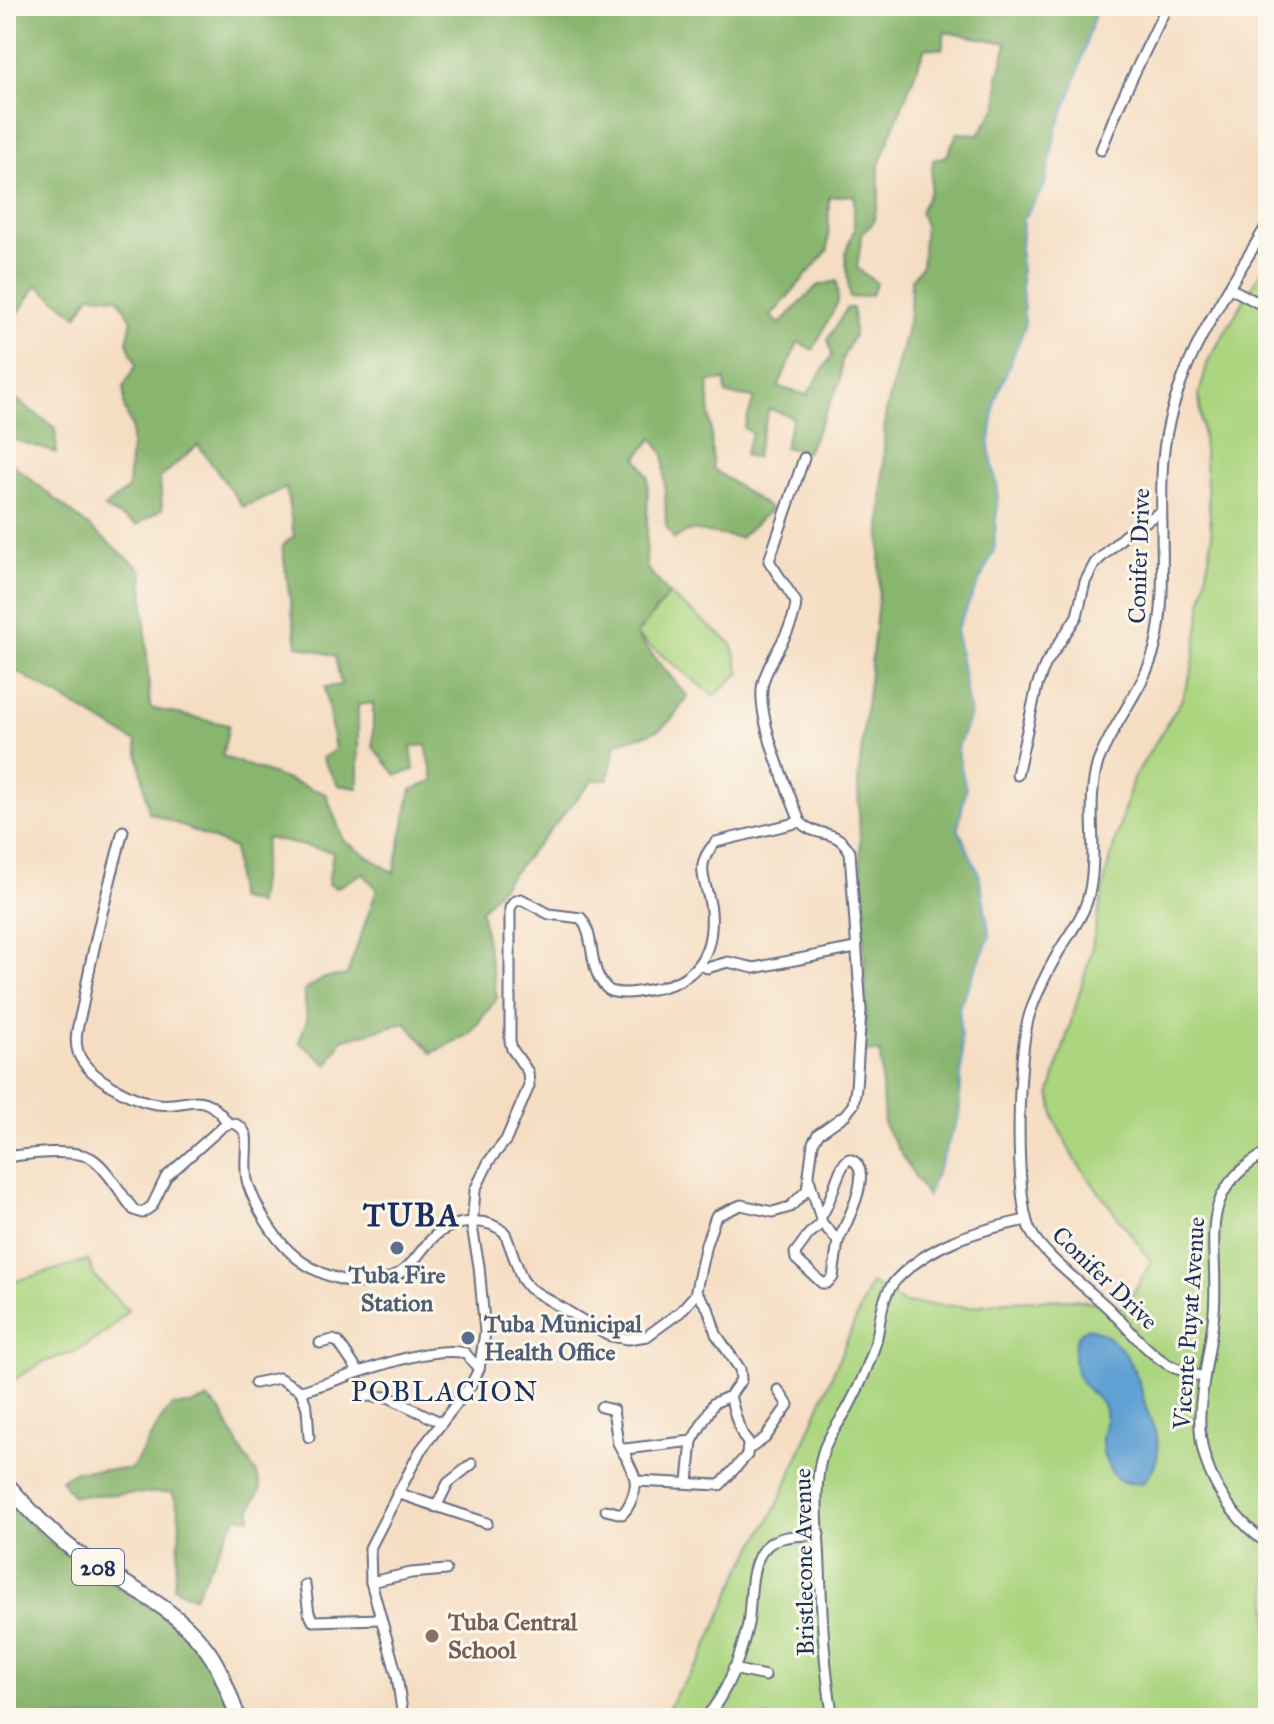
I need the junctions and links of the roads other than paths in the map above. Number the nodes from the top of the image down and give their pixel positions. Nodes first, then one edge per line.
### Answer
1 (1167, 6) edge
2 (1101, 150) dead end
3 (1268, 223) edge
4 (1230, 288) junction
5 (1268, 308) edge
6 (804, 458) dead end
7 (1160, 512) junction
8 (1017, 775) dead end
9 (800, 822) junction
10 (123, 831) dead end
11 (855, 948) junction
12 (701, 965) junction
13 (228, 1123) junction
14 (1268, 1152) edge
15 (6, 1157) edge
16 (810, 1179) junction
17 (822, 1219) junction
18 (1026, 1220) junction
19 (473, 1222) junction
20 (838, 1241) junction
21 (696, 1292) junction
22 (320, 1343) dead end
23 (479, 1369) junction
24 (358, 1371) junction
25 (1203, 1377) junction
26 (255, 1383) dead end
27 (778, 1390) dead end
28 (301, 1391) junction
29 (364, 1396) dead end
30 (730, 1396) junction
31 (601, 1407) dead end
32 (440, 1422) junction
33 (309, 1437) dead end
34 (692, 1441) junction
35 (748, 1445) junction
36 (624, 1454) junction
37 (472, 1464) dead end
38 (636, 1481) junction
39 (688, 1482) junction
40 (6, 1483) edge
41 (397, 1493) junction
42 (436, 1507) junction
43 (606, 1510) dead end
44 (487, 1523) dead end
45 (819, 1534) junction
46 (1268, 1544) edge
47 (446, 1570) dead end
48 (371, 1582) junction
49 (305, 1585) dead end
50 (381, 1619) junction
51 (733, 1669) junction
52 (765, 1676) dead end
53 (238, 1718) edge
54 (403, 1718) edge
55 (705, 1718) edge
56 (833, 1718) edge

1 - 2 street
3 - 4 street, Conifer Drive
4 - 5 street
4 - 7 street, Conifer Drive
6 - 9 street
7 - 8 street
7 - 18 street, Conifer Drive
9 - 11 street
9 - 12 street
10 - 13 street
11 - 12 street
11 - 16 street
12 - 19 street
13 - 15 street
13 - 19 street
14 - 25 street, Vicente Puyat Avenue
16 - 17 street
16 - 21 street
17 - 20 street
17 - 20 street
17 - 20 street
18 - 25 street, Conifer Drive
18 - 45 street, Bristlecone Avenue
19 - 21 street
19 - 23 street
21 - 30 street
22 - 24 street
23 - 24 street
23 - 32 street
24 - 28 street
25 - 46 street, Vicente Puyat Avenue
26 - 28 street
27 - 35 street
28 - 33 street
29 - 32 street
30 - 34 street
30 - 35 street
31 - 36 street
32 - 41 street
34 - 36 street
34 - 39 street
35 - 39 street
36 - 38 street
37 - 42 street
38 - 39 street
38 - 43 street
40 - 53 main road, 208
41 - 42 street
41 - 48 street
42 - 44 street
45 - 51 street
45 - 56 street, Bristlecone Avenue
47 - 48 street
48 - 50 street
49 - 50 street
50 - 54 street
51 - 52 street
51 - 55 street

